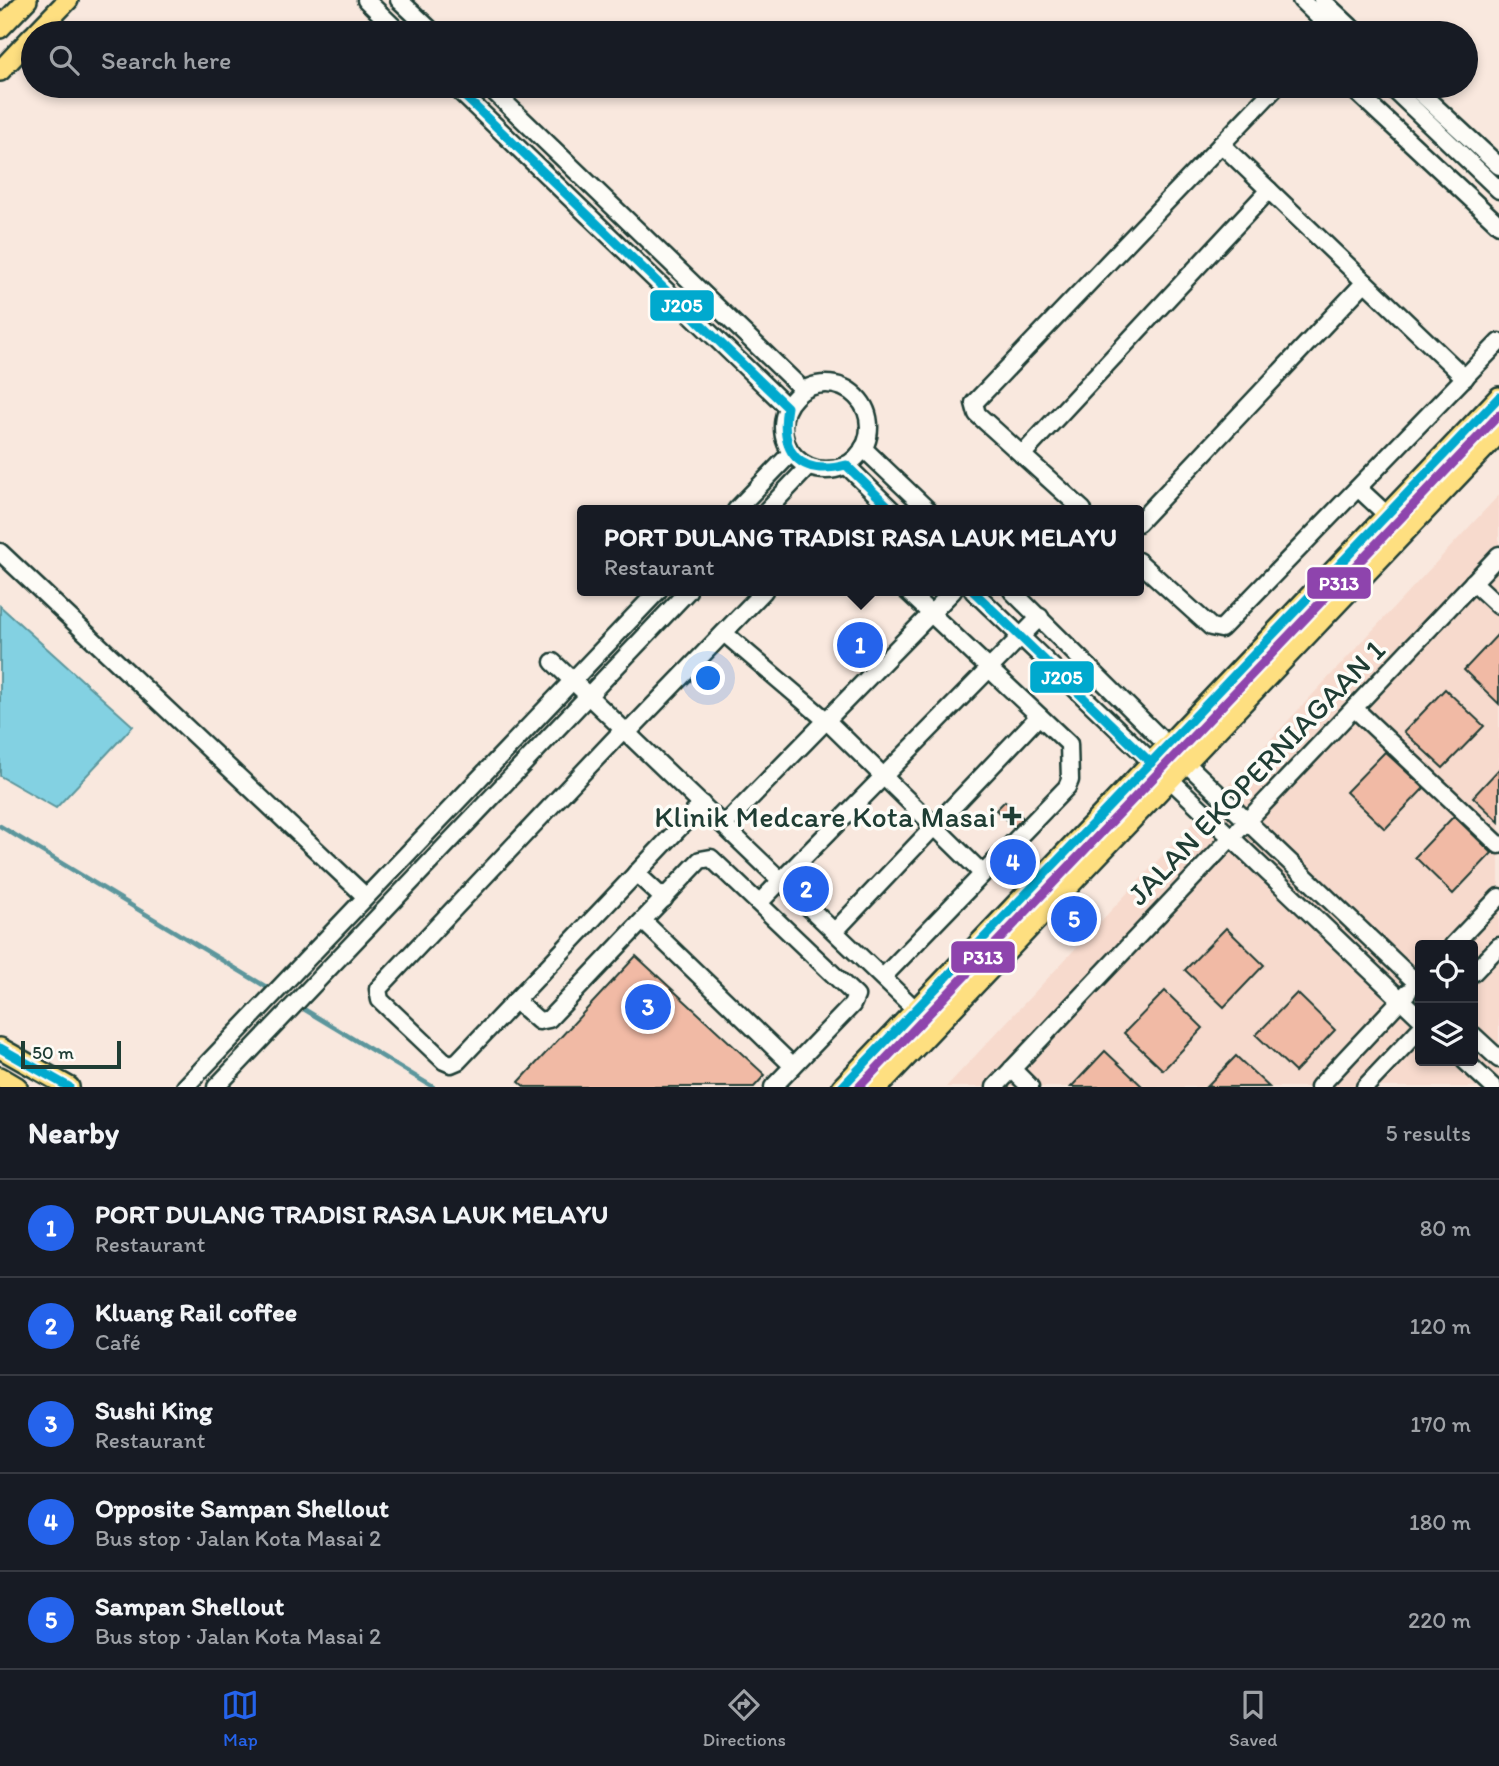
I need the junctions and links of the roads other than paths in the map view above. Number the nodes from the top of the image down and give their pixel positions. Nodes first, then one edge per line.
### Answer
1 (27, 0) edge
2 (68, 0) edge
3 (366, 0) edge
4 (399, 0) edge
5 (1300, 0) edge
6 (1322, 0) edge
7 (48, 21) edge
8 (388, 21) edge
9 (421, 21) edge
10 (1320, 21) edge
11 (1344, 21) edge
12 (0, 28) edge
13 (21, 49) edge
14 (0, 71) edge
15 (466, 98) edge
16 (500, 98) edge
17 (1265, 98) edge
18 (1363, 98) edge
19 (1403, 98) edge
20 (1426, 98) edge
21 (1221, 144) junction
22 (1493, 161) edge
23 (1476, 168) junction
24 (1458, 187) junction
25 (1269, 190) junction
26 (1499, 190) edge
27 (1499, 225) edge
28 (1365, 282) junction
29 (1499, 342) edge
30 (1465, 377) junction
31 (803, 390) junction
32 (1499, 397) edge
33 (787, 407) junction
34 (1499, 433) edge
35 (863, 448) junction
36 (791, 453) junction
37 (1022, 455) junction
38 (846, 465) junction
39 (808, 467) junction
40 (1358, 488) junction
41 (741, 505) edge
42 (771, 505) edge
43 (887, 505) edge
44 (923, 505) edge
45 (1077, 505) edge
46 (1387, 515) junction
47 (1144, 517) edge
48 (0, 552) edge
49 (1499, 555) edge
50 (1144, 566) edge
51 (1473, 582) junction
52 (653, 596) edge
53 (683, 596) edge
54 (760, 596) edge
55 (912, 596) edge
56 (948, 596) edge
57 (978, 596) edge
58 (1017, 596) edge
59 (1499, 606) edge
60 (931, 614) junction
61 (1040, 617) junction
62 (724, 633) junction
63 (1020, 637) junction
64 (552, 662) dead end
65 (989, 669) junction
66 (571, 681) junction
67 (588, 696) junction
68 (1355, 709) junction
69 (1040, 716) junction
70 (827, 721) junction
71 (625, 731) junction
72 (1168, 746) junction
73 (1151, 763) junction
74 (1186, 764) junction
75 (884, 776) junction
76 (1170, 781) junction
77 (702, 804) junction
78 (1247, 821) junction
79 (724, 825) junction
80 (935, 826) junction
81 (1230, 838) junction
82 (1499, 845) edge
83 (636, 873) junction
84 (982, 873) junction
85 (783, 881) junction
86 (365, 896) junction
87 (1499, 897) edge
88 (664, 899) junction
89 (759, 903) junction
90 (643, 921) junction
91 (835, 931) junction
92 (1458, 940) edge
93 (1499, 946) edge
94 (1478, 968) edge
95 (883, 977) junction
96 (1415, 979) edge
97 (1415, 987) edge
98 (1401, 1000) junction
99 (516, 1001) junction
100 (916, 1010) junction
101 (1415, 1013) edge
102 (1415, 1034) edge
103 (1478, 1040) edge
104 (0, 1048) edge
105 (1499, 1059) edge
106 (793, 1066) junction
107 (1470, 1066) edge
108 (1012, 1069) junction
109 (0, 1077) edge
110 (17, 1087) edge
111 (69, 1087) edge
112 (185, 1087) edge
113 (216, 1087) edge
114 (772, 1087) edge
115 (842, 1087) edge
116 (878, 1087) edge
117 (995, 1087) edge
118 (1030, 1087) edge
119 (1319, 1087) edge
120 (1365, 1087) edge
121 (1493, 1087) edge

1 - 12 main road
2 - 7 main road
3 - 8 street
4 - 9 street
5 - 10 street
6 - 11 street
13 - 14 main road
15 - 33 street
16 - 31 street
17 - 21 street
18 - 24 street
19 - 23 street
20 - 22 street
21 - 25 street
21 - 37 street
22 - 23 street
23 - 24 street
23 - 26 street
24 - 27 street
25 - 28 street
25 - 37 street
28 - 30 street
28 - 47 street
29 - 30 street
30 - 40 street
31 - 33 street
31 - 35 street
32 - 46 main road
33 - 36 street
34 - 74 main road
35 - 38 street
35 - 44 street
36 - 39 street
36 - 41 street
37 - 45 street
38 - 39 street
38 - 43 street
39 - 42 street
40 - 46 street
40 - 50 street
46 - 72 main road
48 - 86 street
49 - 51 street, JALAN EKOPERNIAGAAN 1
51 - 59 street
51 - 68 street, JALAN EKOPERNIAGAAN 1
52 - 66 street
53 - 67 street
54 - 62 street
55 - 60 street
56 - 60 street
57 - 63 street
58 - 61 street
60 - 65 street
60 - 70 street
61 - 63 street
61 - 72 street
62 - 70 street
62 - 71 street
63 - 65 street
63 - 73 street
64 - 66 street
65 - 69 street
65 - 75 street
66 - 67 street
66 - 86 street
67 - 71 street
67 - 113 street
68 - 78 street, JALAN EKOPERNIAGAAN 1
68 - 82 street
69 - 80 street
69 - 84 street
70 - 75 street
70 - 79 street
71 - 77 street
71 - 99 street
72 - 73 main road
72 - 74 street
73 - 76 street
73 - 100 main road
74 - 76 main road
74 - 78 street
75 - 80 street
75 - 85 street
76 - 81 street
76 - 116 main road
77 - 79 street
77 - 83 street
78 - 81 street, JALAN EKOPERNIAGAAN 1
78 - 96 street
79 - 85 street
80 - 84 street
80 - 91 street
81 - 98 street
81 - 108 street, JALAN EKOPERNIAGAAN 1
83 - 88 street
83 - 99 street
84 - 95 street
85 - 89 street
85 - 91 street
86 - 112 street
87 - 92 street
88 - 89 street
88 - 90 street
89 - 106 street
90 - 99 street
90 - 106 street
91 - 95 street
93 - 94 street
95 - 100 street
97 - 98 street
98 - 101 street
98 - 119 street
100 - 115 main road
102 - 120 street
103 - 105 street
104 - 111 main road
106 - 114 street
107 - 121 street
108 - 117 street, JALAN EKOPERNIAGAAN 1
108 - 118 street
109 - 110 main road

